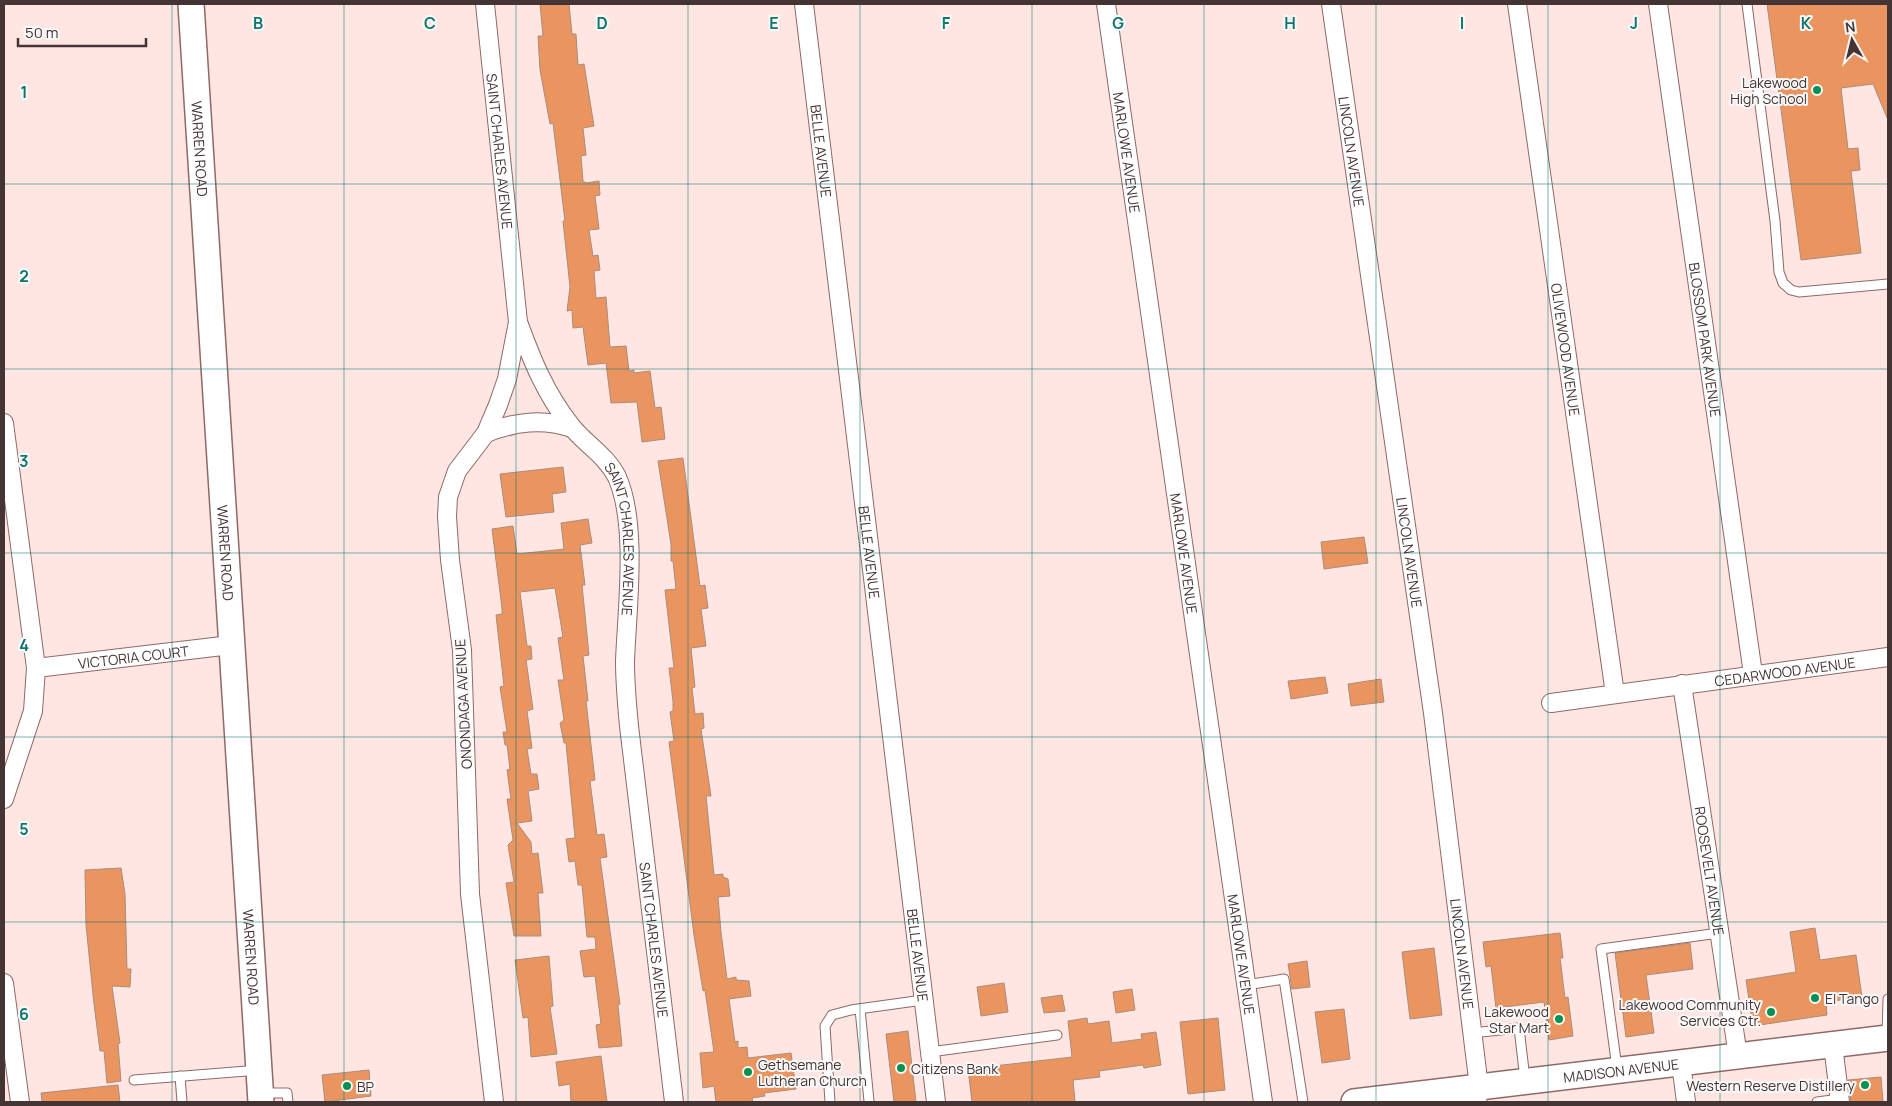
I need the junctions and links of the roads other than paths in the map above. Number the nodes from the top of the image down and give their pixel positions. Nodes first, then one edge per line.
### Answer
1 (191, 4) edge
2 (486, 4) edge
3 (804, 4) edge
4 (1106, 4) edge
5 (1331, 4) edge
6 (1517, 4) edge
7 (1658, 4) edge
8 (1747, 4) edge
9 (1888, 284) edge
10 (518, 322) junction
11 (4, 423) edge
12 (572, 428) junction
13 (486, 433) junction
14 (231, 645) junction
15 (1888, 657) edge
16 (36, 668) junction
17 (1753, 674) junction
18 (1682, 684) junction
19 (1615, 694) junction
20 (1551, 703) dead end
21 (4, 799) edge
22 (1719, 933) junction
23 (4, 983) edge
24 (1246, 985) junction
25 (1888, 999) edge
26 (923, 1000) junction
27 (860, 1008) junction
28 (1472, 1033) junction
29 (1057, 1035) dead end
30 (1888, 1038) edge
31 (1833, 1045) junction
32 (930, 1052) junction
33 (1738, 1056) junction
34 (1682, 1063) junction
35 (1618, 1071) junction
36 (180, 1076) junction
37 (134, 1080) dead end
38 (1525, 1082) junction
39 (260, 1088) edge
40 (1478, 1095) edge
41 (869, 1101) dead end
42 (1840, 1101) edge
43 (20, 1102) edge
44 (182, 1102) edge
45 (288, 1102) edge
46 (494, 1102) edge
47 (674, 1102) edge
48 (830, 1102) edge
49 (936, 1102) edge
50 (1263, 1102) edge
51 (1303, 1102) edge
52 (1354, 1102) edge
53 (1686, 1102) edge
54 (1818, 1102) edge

1 - 14 main road, WARREN ROAD
2 - 10 street, SAINT CHARLES AVENUE
3 - 26 street, BELLE AVENUE
4 - 24 street, MARLOWE AVENUE
5 - 28 street, LINCOLN AVENUE
6 - 19 street, OLIVEWOOD AVENUE
7 - 17 street, BLOSSOM PARK AVENUE
8 - 9 lane
10 - 12 street, SAINT CHARLES AVENUE
10 - 13 street, ONONDAGA AVENUE
11 - 16 street
12 - 13 street
12 - 47 street, SAINT CHARLES AVENUE
13 - 46 street, ONONDAGA AVENUE
14 - 16 street, VICTORIA COURT
14 - 39 main road, WARREN ROAD
15 - 17 street, CEDARWOOD AVENUE
16 - 21 street
17 - 18 street, CEDARWOOD AVENUE
18 - 19 street
18 - 22 street, ROOSEVELT AVENUE
19 - 20 street
22 - 33 street, ROOSEVELT AVENUE
22 - 35 lane
23 - 43 street
24 - 50 street, MARLOWE AVENUE
24 - 51 lane
25 - 30 lane
26 - 27 lane
26 - 32 street, BELLE AVENUE
27 - 41 lane
27 - 48 lane
28 - 38 lane
28 - 40 street, LINCOLN AVENUE
29 - 32 lane
30 - 31 main road, MADISON AVENUE
31 - 33 main road, MADISON AVENUE
31 - 42 street
32 - 49 street, BELLE AVENUE
33 - 34 main road, MADISON AVENUE
34 - 35 main road, MADISON AVENUE
34 - 53 street
35 - 38 main road, MADISON AVENUE
36 - 37 lane
36 - 39 lane
36 - 44 lane
38 - 40 main road, MADISON AVENUE
39 - 45 lane
40 - 52 main road, MADISON AVENUE
42 - 54 lane

